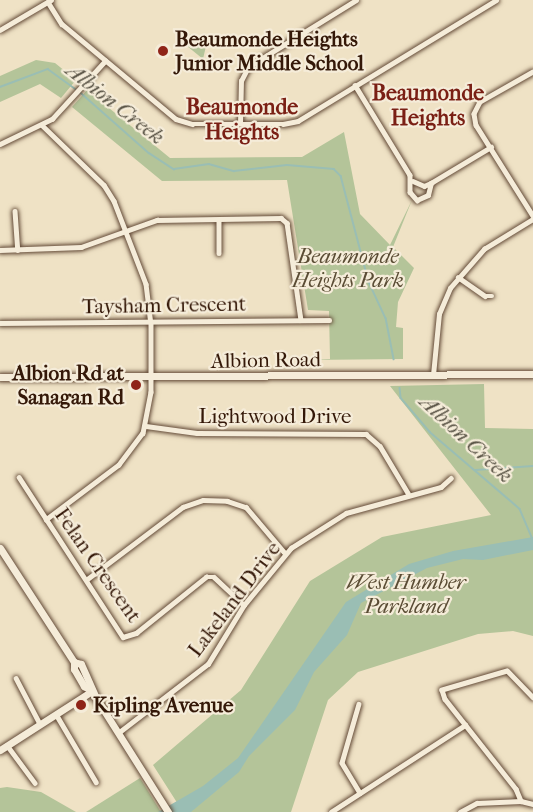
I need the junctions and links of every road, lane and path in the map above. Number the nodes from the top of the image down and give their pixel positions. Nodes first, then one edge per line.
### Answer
1 (356, 0) edge
2 (496, 0) edge
3 (49, 1) edge
4 (0, 30) edge
5 (105, 61) junction
6 (533, 72) edge
7 (355, 85) junction
8 (240, 124) junction
9 (42, 125) junction
10 (0, 144) edge
11 (490, 147) junction
12 (412, 181) junction
13 (431, 183) junction
14 (15, 211) dead end
15 (533, 217) edge
16 (219, 220) junction
17 (125, 230) junction
18 (0, 250) edge
19 (18, 250) junction
20 (219, 254) dead end
21 (458, 277) junction
22 (492, 296) dead end
23 (302, 320) junction
24 (328, 320) dead end
25 (151, 322) junction
26 (0, 323) edge
27 (533, 374) edge
28 (433, 375) junction
29 (0, 377) edge
30 (151, 378) junction
31 (146, 426) junction
32 (19, 477) dead end
33 (452, 478) dead end
34 (408, 493) junction
35 (46, 520) junction
36 (0, 548) edge
37 (285, 553) junction
38 (86, 580) junction
39 (244, 605) junction
40 (16, 678) dead end
41 (92, 691) junction
42 (533, 698) edge
43 (359, 704) dead end
44 (56, 714) junction
45 (40, 724) junction
46 (465, 725) junction
47 (118, 733) junction
48 (7, 745) junction
49 (0, 750) edge
50 (96, 782) dead end
51 (36, 783) dead end
52 (360, 794) junction
53 (521, 801) junction
54 (533, 804) edge
55 (168, 812) edge
56 (331, 812) edge
57 (460, 812) edge

1 - 8 street
2 - 7 street
3 - 4 street
3 - 5 street
5 - 8 street
5 - 9 street
6 - 11 street
7 - 8 street
7 - 12 street
9 - 10 street
9 - 17 street
11 - 13 street
11 - 15 street
12 - 13 street
12 - 13 street
14 - 19 street
15 - 21 street
16 - 17 street
16 - 20 street
16 - 23 street
17 - 19 street
17 - 25 street
18 - 19 street
21 - 22 street
21 - 28 street
23 - 24 street, Taysham Crescent
23 - 25 street, Taysham Crescent
25 - 26 street, Taysham Crescent
25 - 30 street
27 - 28 main road, Albion Road
28 - 30 main road, Albion Road
29 - 30 main road, Albion Road
30 - 31 street
31 - 34 street, Lightwood Drive
31 - 35 street
32 - 35 street, Felan Crescent
33 - 34 street, Lakeland Drive
34 - 37 street, Lakeland Drive
35 - 38 street, Felan Crescent
36 - 41 main road
37 - 38 street
37 - 39 street, Lakeland Drive
38 - 39 street, Felan Crescent
39 - 47 street, Lakeland Drive
40 - 45 street
41 - 44 main road
41 - 47 main road
42 - 46 street
43 - 52 street
44 - 45 main road
44 - 50 street
45 - 48 main road
46 - 52 street
46 - 53 street
47 - 55 main road
48 - 49 main road
48 - 51 street
52 - 56 street
53 - 54 street
53 - 57 street

